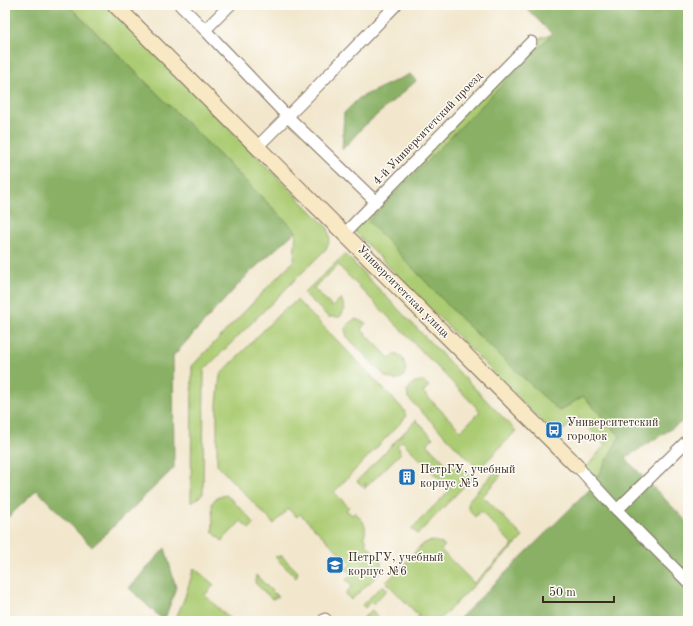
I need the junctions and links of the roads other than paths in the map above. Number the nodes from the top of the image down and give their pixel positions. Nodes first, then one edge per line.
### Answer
1 (115, 5) edge
2 (180, 5) edge
3 (230, 5) edge
4 (396, 5) edge
5 (206, 30) junction
6 (531, 42) dead end
7 (287, 116) junction
8 (257, 147) junction
9 (375, 202) junction
10 (344, 234) junction
11 (688, 440) edge
12 (577, 466) joint
13 (617, 510) junction
14 (688, 582) edge
15 (323, 621) edge
16 (327, 621) edge

1 - 8 street, Университетская улица
2 - 5 street
3 - 5 street
4 - 7 street
5 - 7 street
6 - 9 street, 4-й Университетский проезд
7 - 8 street
7 - 9 street
8 - 10 street, Университетская улица
9 - 10 street, 4-й Университетский проезд
10 - 12 street, Университетская улица
11 - 13 street
12 - 13 street, Университетская улица
13 - 14 street, Университетская улица
15 - 16 street

